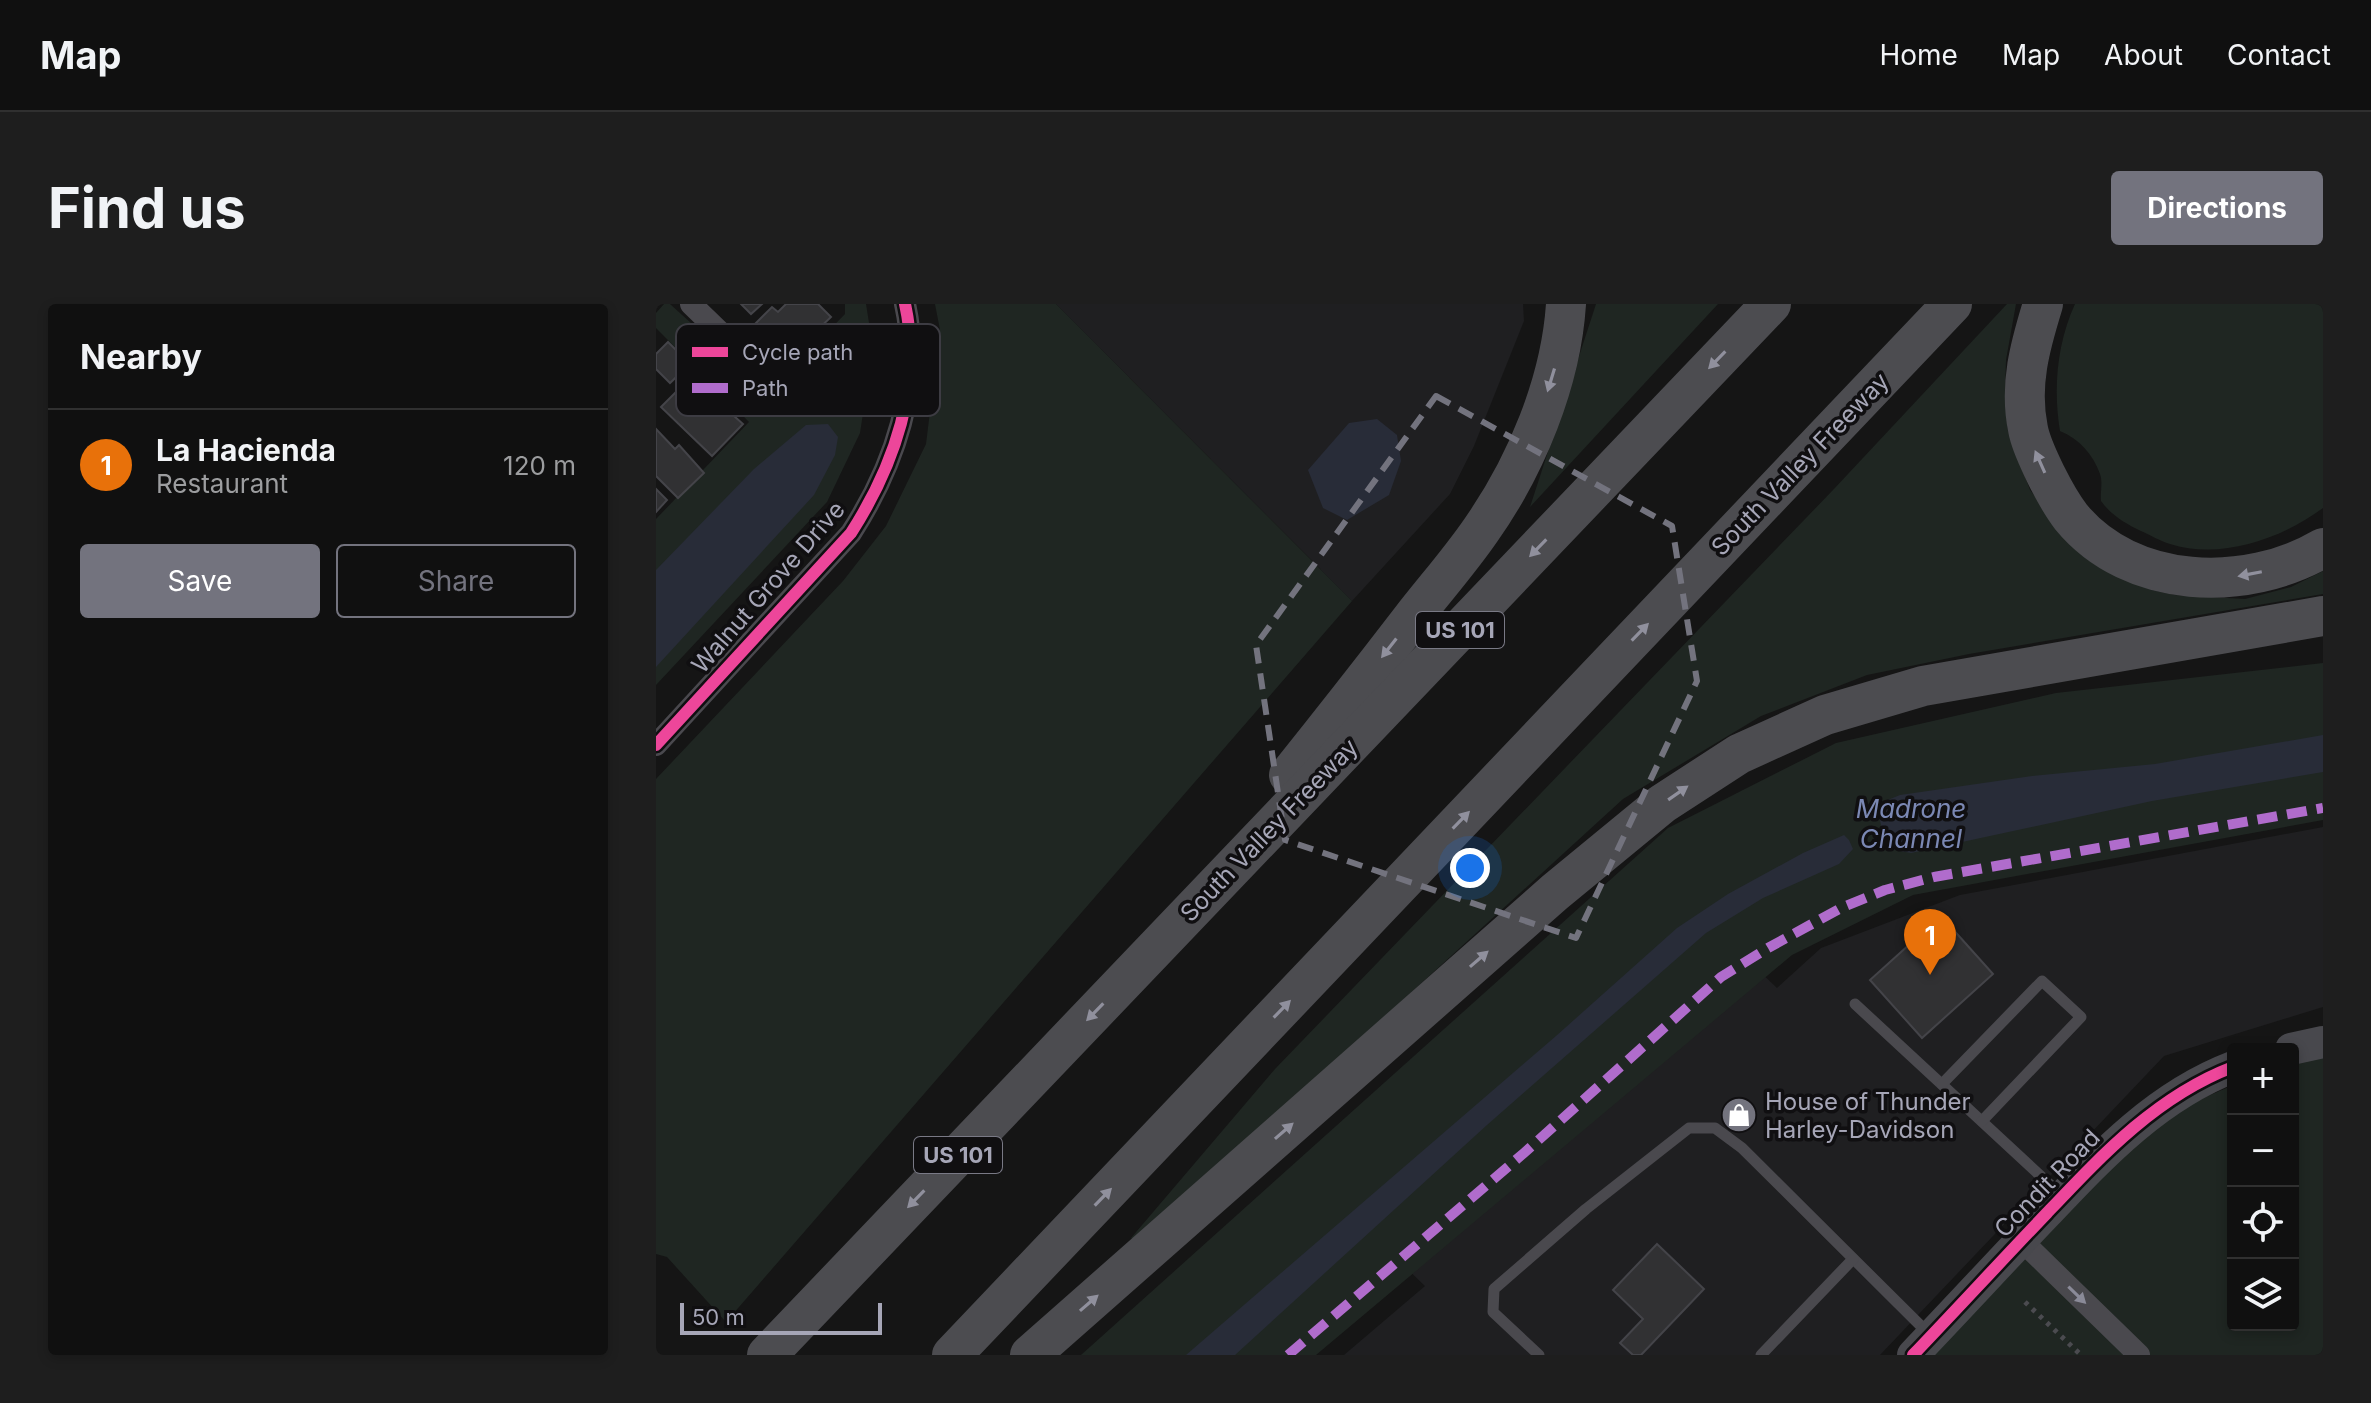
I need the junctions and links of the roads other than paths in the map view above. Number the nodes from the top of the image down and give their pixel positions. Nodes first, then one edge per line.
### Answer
1 (691, 304) edge
2 (905, 304) edge
3 (1566, 304) edge
4 (1771, 304) edge
5 (1952, 304) edge
6 (2043, 304) edge
7 (712, 324) edge
8 (907, 324) edge
9 (904, 416) edge
10 (2323, 548) edge
11 (2323, 616) edge
12 (656, 745) edge
13 (1149, 955) junction
14 (1855, 1004) dead end
15 (2323, 1042) edge
16 (2299, 1047) edge
17 (2227, 1069) edge
18 (1942, 1084) junction
19 (1982, 1121) junction
20 (2063, 1197) junction
21 (2021, 1240) junction
22 (1853, 1259) junction
23 (1922, 1346) edge
24 (767, 1355) edge
25 (952, 1355) edge
26 (1030, 1355) edge
27 (1539, 1355) edge
28 (1761, 1355) edge
29 (2139, 1355) edge

1 - 7 street
2 - 8 street, Walnut Grove Drive
3 -> 13 highway
4 -> 13 highway, South Valley Freeway / US 101
25 -> 5 highway, South Valley Freeway
10 -> 6 highway
9 - 12 street, Walnut Grove Drive
26 -> 11 highway
13 -> 24 highway, South Valley Freeway / US 101
14 - 18 lane
15 - 16 street
17 - 20 street, Condit Road
18 - 19 lane
18 - 19 lane
19 - 20 lane
20 - 21 street, Condit Road
21 - 23 street, Condit Road
21 -> 29 street
22 - 23 lane
22 - 27 lane
22 - 28 lane

